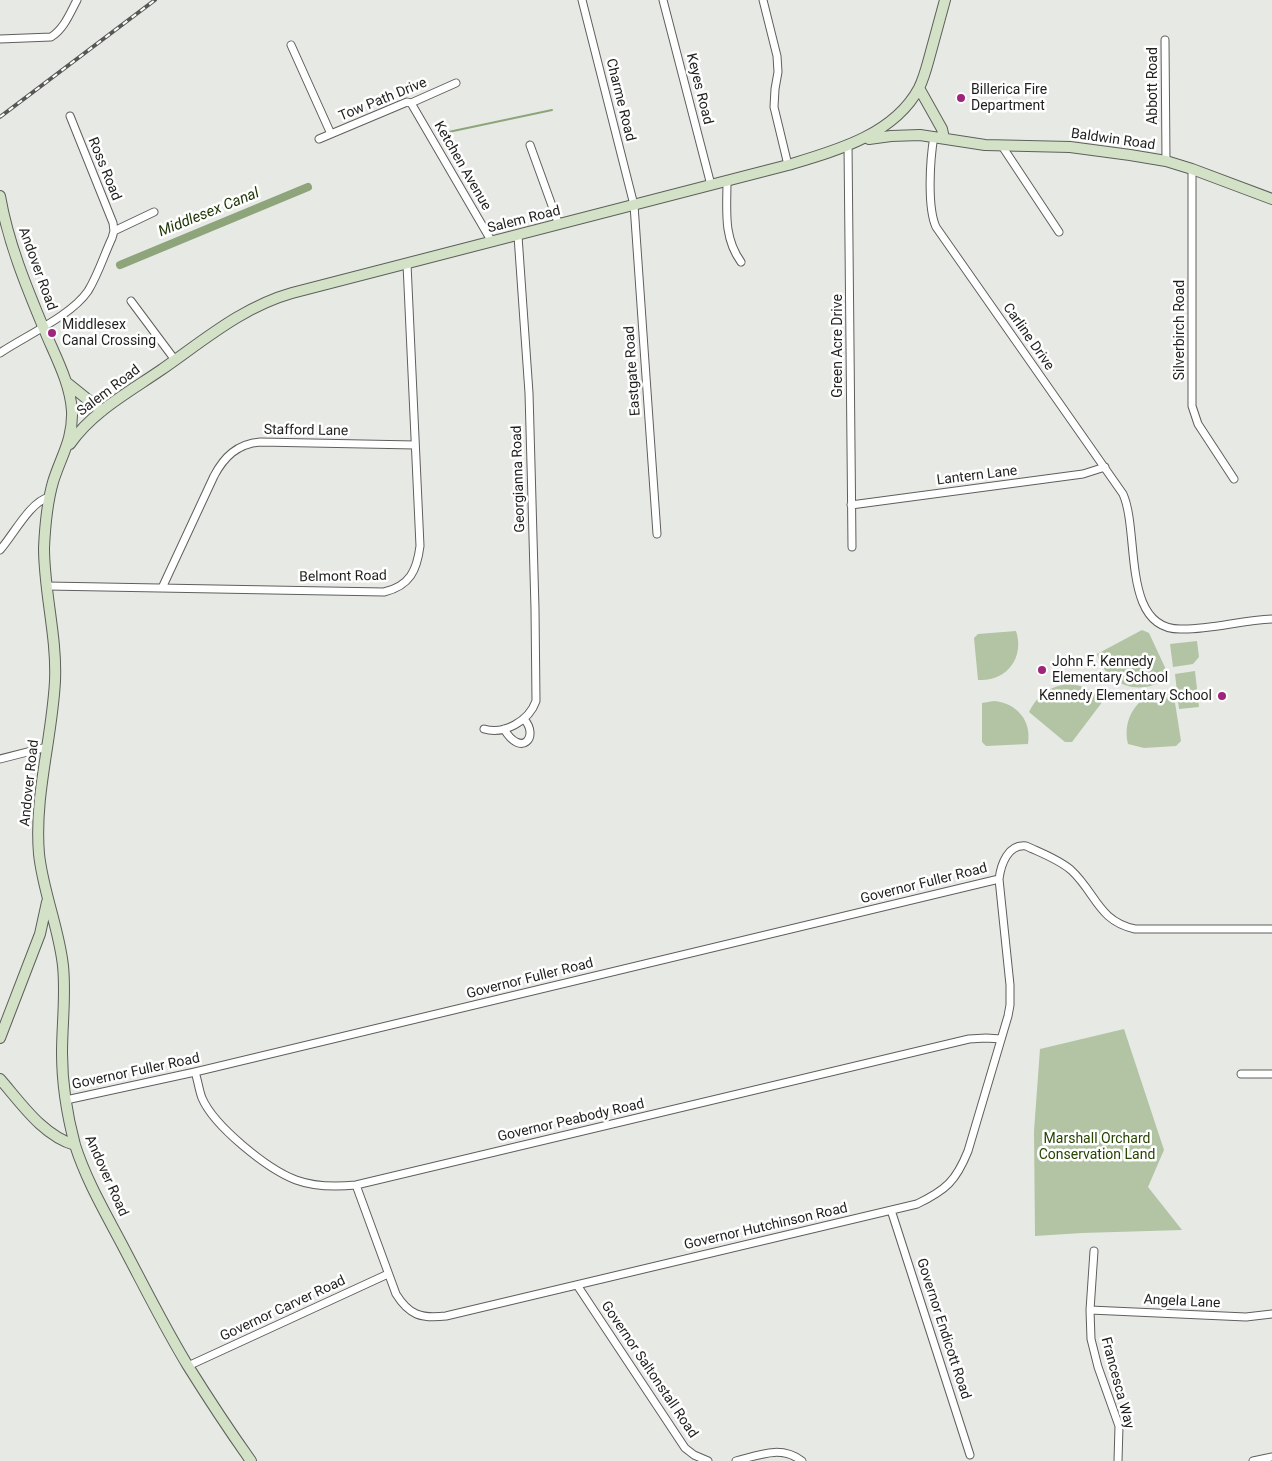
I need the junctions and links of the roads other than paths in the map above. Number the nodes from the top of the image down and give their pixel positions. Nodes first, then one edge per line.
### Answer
1 (76, 0) edge
2 (582, 0) edge
3 (663, 0) edge
4 (763, 0) edge
5 (945, 0) edge
6 (0, 40) edge
7 (1165, 40) dead end
8 (292, 45) dead end
9 (456, 83) dead end
10 (919, 88) junction
11 (411, 103) junction
12 (70, 116) dead end
13 (331, 134) junction
14 (939, 137) junction
15 (319, 139) dead end
16 (851, 143) junction
17 (530, 145) dead end
18 (1002, 146) junction
19 (1166, 161) junction
20 (788, 166) junction
21 (1192, 169) junction
22 (727, 181) junction
23 (711, 185) junction
24 (0, 196) edge
25 (1272, 199) edge
26 (634, 205) junction
27 (154, 212) dead end
28 (558, 225) junction
29 (114, 231) junction
30 (1059, 232) dead end
31 (518, 236) junction
32 (492, 242) junction
33 (741, 262) dead end
34 (407, 264) junction
35 (131, 300) dead end
36 (43, 327) junction
37 (0, 353) edge
38 (175, 360) junction
39 (66, 382) junction
40 (102, 411) junction
41 (416, 445) junction
42 (68, 447) junction
43 (1105, 467) junction
44 (1234, 479) dead end
45 (49, 497) junction
46 (851, 504) junction
47 (657, 534) dead end
48 (852, 547) dead end
49 (0, 550) edge
50 (47, 586) junction
51 (162, 588) junction
52 (1272, 619) edge
53 (524, 719) junction
54 (484, 729) dead end
55 (504, 729) junction
56 (47, 747) junction
57 (0, 759) edge
58 (999, 879) junction
59 (48, 899) junction
60 (1272, 929) edge
61 (56, 930) junction
62 (40, 934) junction
63 (0, 1038) edge
64 (1001, 1039) junction
65 (196, 1072) junction
66 (1241, 1074) dead end
67 (1272, 1074) edge
68 (0, 1079) edge
69 (66, 1100) junction
70 (75, 1144) junction
71 (356, 1185) junction
72 (891, 1210) junction
73 (1094, 1251) dead end
74 (388, 1274) junction
75 (577, 1285) junction
76 (1090, 1310) junction
77 (1272, 1314) edge
78 (188, 1366) junction
79 (970, 1455) dead end
80 (1272, 1457) edge
81 (251, 1461) edge
82 (708, 1461) edge
83 (736, 1461) edge
84 (802, 1461) edge
85 (1118, 1461) edge
86 (1253, 1461) edge

1 - 6 street
2 - 26 street, Charme Road
3 - 23 street, Keyes Road
4 - 20 street
5 - 10 main road, Salem Road
7 - 19 street, Abbott Road
8 - 13 street
9 - 11 street, Tow Path Drive
10 - 14 main road
10 - 16 main road, Salem Road
11 - 13 street, Tow Path Drive
11 - 32 street, Ketchen Avenue
12 - 29 street, Ross Road
13 - 15 street, Tow Path Drive
14 - 16 main road, Baldwin Road
14 - 18 main road, Baldwin Road
14 - 43 street, Carline Drive
16 - 20 main road, Salem Road
16 - 46 street, Green Acre Drive
17 - 28 street
18 - 19 main road, Baldwin Road
18 - 30 street
19 - 21 main road, Baldwin Road
20 - 22 main road, Salem Road
21 - 25 main road, Baldwin Road
21 - 44 street, Silverbirch Road
22 - 23 main road, Salem Road
22 - 33 street
23 - 26 main road, Salem Road
24 - 36 main road, Andover Road
26 - 28 main road, Salem Road
26 - 47 street, Eastgate Road
27 - 29 street
28 - 31 main road, Salem Road
29 - 36 street
31 - 32 main road, Salem Road
31 - 53 street, Georgianna Road
32 - 34 main road, Salem Road
34 - 38 main road, Salem Road
34 - 41 street, Belmont Road
35 - 38 street
36 - 37 street
36 - 39 main road, Andover Road
38 - 40 main road, Salem Road
39 - 40 main road
39 - 42 main road, Andover Road
40 - 42 main road, Salem Road
41 - 51 street, Stafford Lane
41 - 51 street, Belmont Road
42 - 45 main road, Andover Road
43 - 46 street, Lantern Lane
43 - 52 street, Carline Drive
45 - 49 street
45 - 50 main road, Andover Road
46 - 48 street, Green Acre Drive
50 - 51 street, Belmont Road
50 - 56 main road, Andover Road
53 - 55 street
53 - 55 street
54 - 55 street
56 - 57 street
56 - 59 main road, Andover Road
58 - 60 street
58 - 64 street, Governor Hutchinson Road
58 - 65 street, Governor Fuller Road
59 - 61 main road, Andover Road
59 - 62 main road
61 - 62 main road
61 - 69 main road, Andover Road
62 - 63 main road
64 - 71 street, Governor Peabody Road
64 - 72 street, Governor Hutchinson Road
65 - 69 street, Governor Fuller Road
65 - 71 street, Governor Peabody Road
66 - 67 street
68 - 70 main road
69 - 70 main road, Andover Road
70 - 78 main road, Andover Road
71 - 74 street, Governor Hutchinson Road
72 - 75 street, Governor Hutchinson Road
72 - 79 street, Governor Endicott Road
73 - 76 street, Francesca Way
74 - 75 street, Governor Hutchinson Road
74 - 78 street, Governor Carver Road
75 - 82 street, Governor Saltonstall Road
76 - 77 street, Angela Lane
76 - 85 street, Francesca Way
78 - 81 main road, Andover Road
80 - 86 street
83 - 84 street

